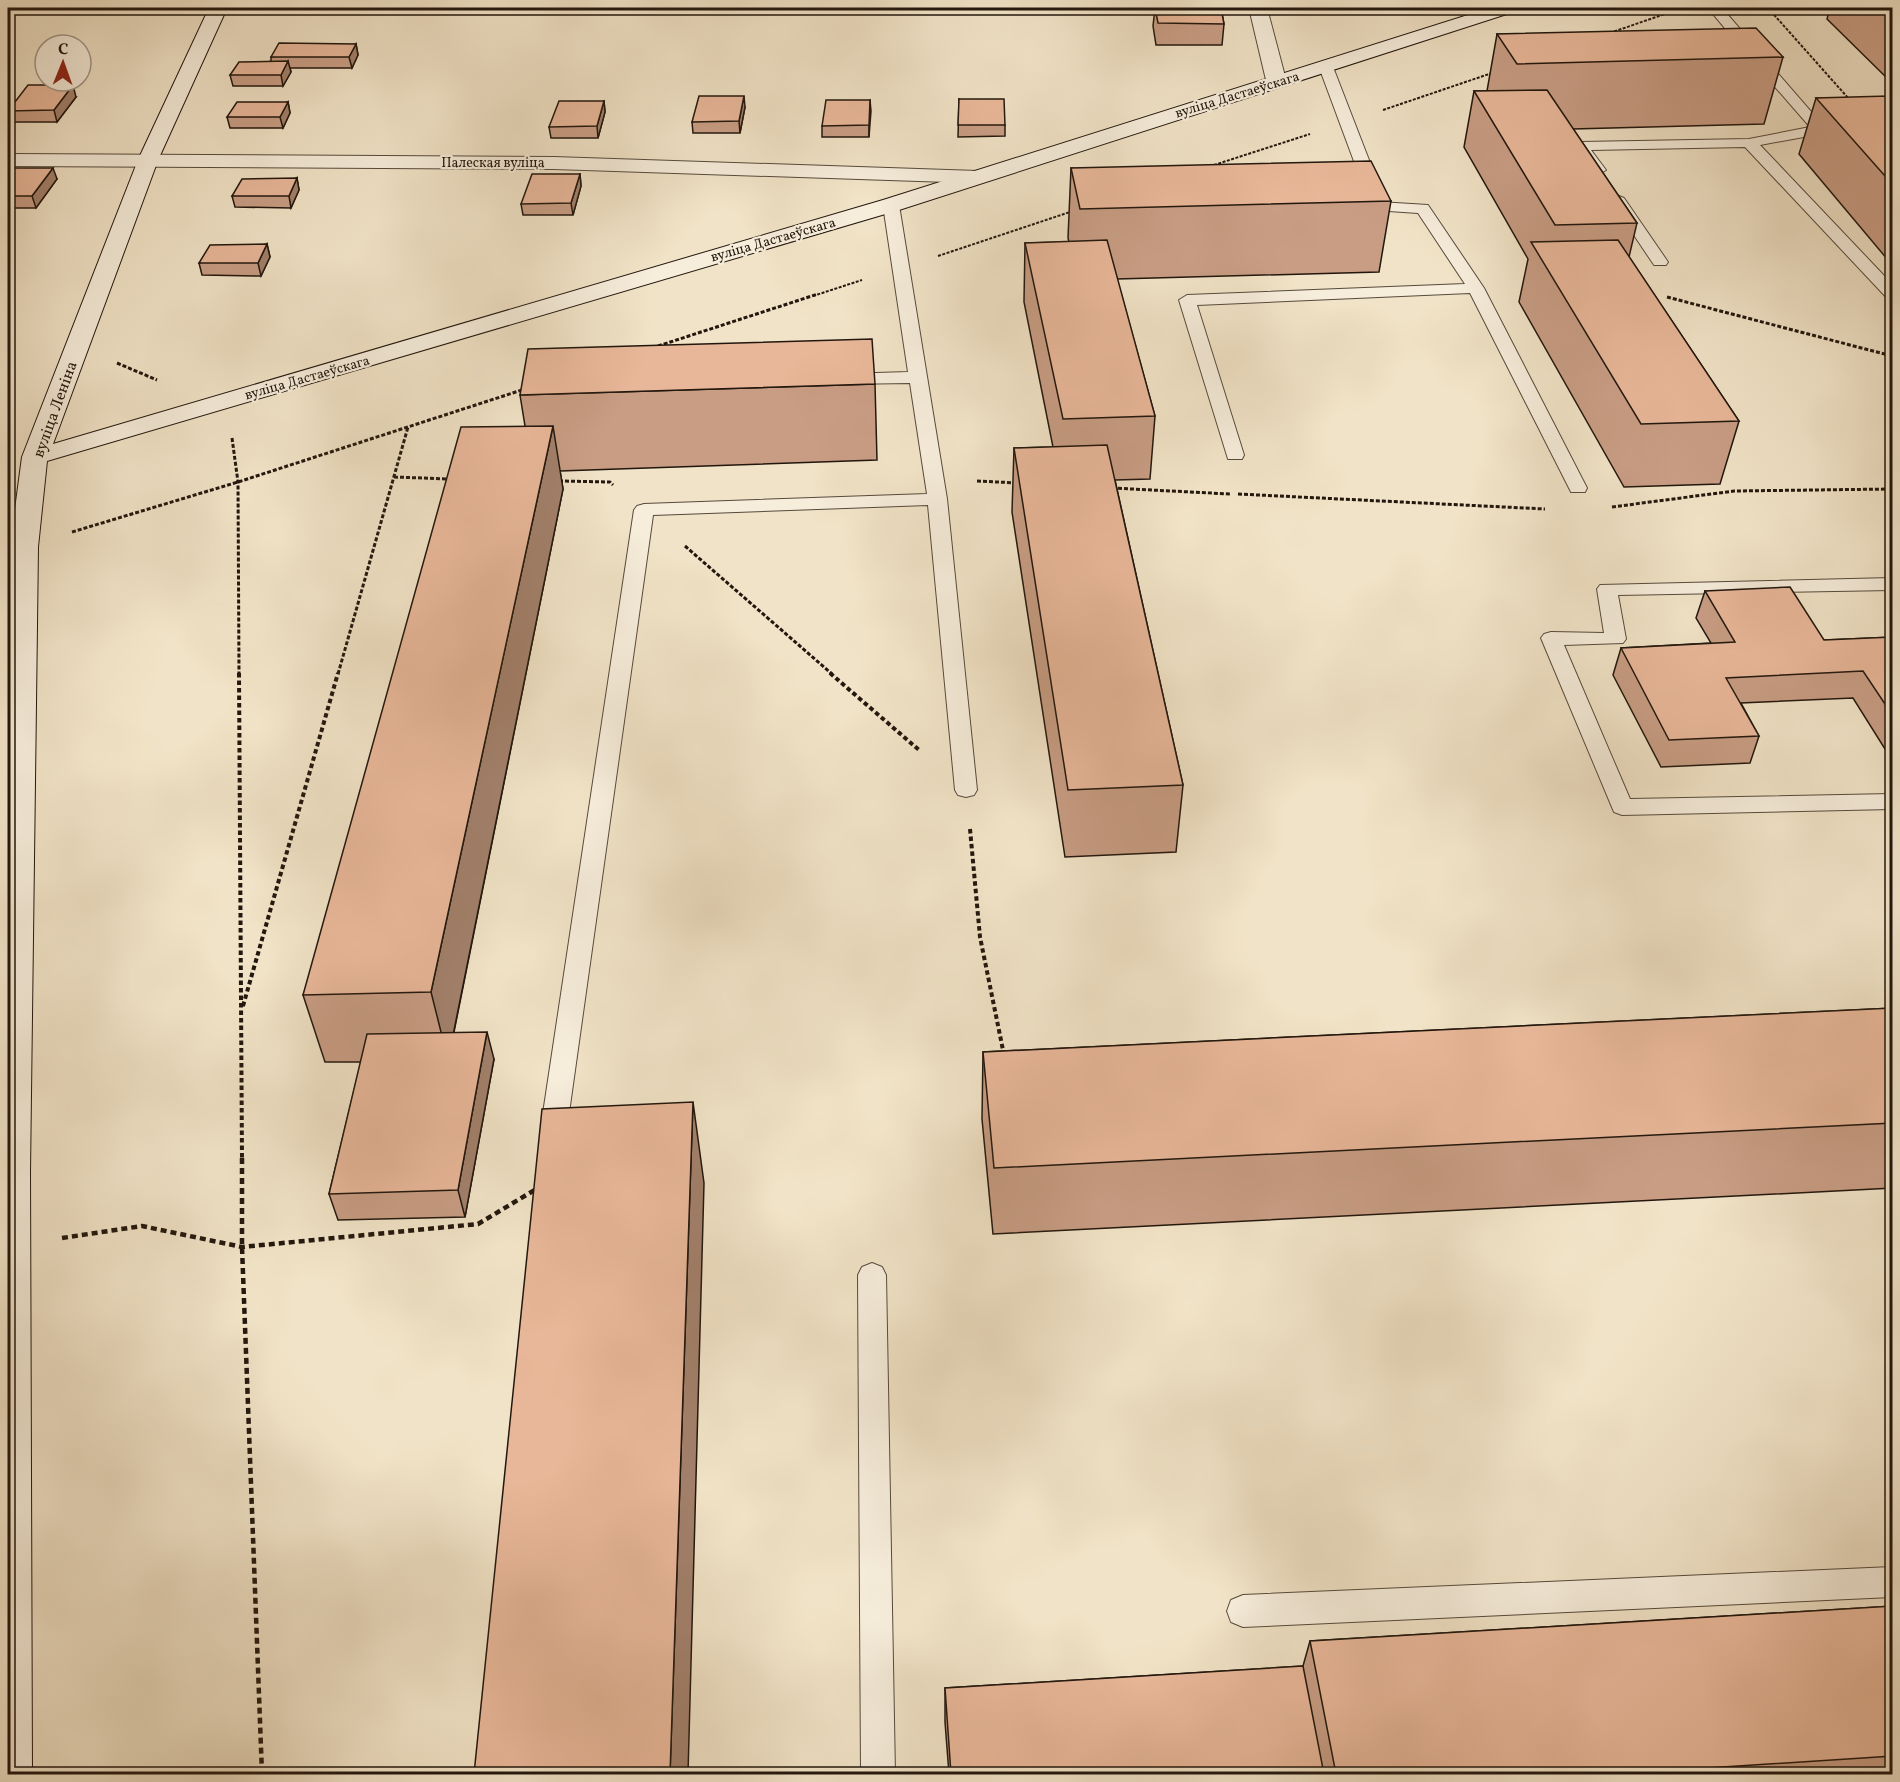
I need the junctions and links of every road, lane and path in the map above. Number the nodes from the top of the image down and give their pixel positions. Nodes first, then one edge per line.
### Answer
1 (218, 8) edge
2 (1258, 8) edge
3 (1507, 8) edge
4 (1684, 8) edge
5 (1715, 8) edge
6 (1768, 8) edge
7 (1607, 34) edge
8 (1326, 67) junction
9 (1497, 71) edge
10 (1276, 80) junction
11 (1855, 106) edge
12 (1347, 122) junction
13 (1749, 143) junction
14 (8, 160) edge
15 (148, 160) junction
16 (1214, 165) edge
17 (978, 177) junction
18 (891, 205) junction
19 (1081, 209) edge
20 (1660, 262) dead end
21 (902, 267) junction
22 (1476, 288) junction
23 (1893, 293) edge
24 (1663, 296) dead end
25 (657, 347) edge
26 (1893, 356) edge
27 (108, 360) dead end
28 (919, 377) junction
29 (824, 380) edge
30 (533, 387) edge
31 (202, 407) junction
32 (408, 427) junction
33 (1235, 455) dead end
34 (35, 457) junction
35 (394, 477) junction
36 (454, 479) edge
37 (550, 481) edge
38 (238, 482) junction
39 (1030, 484) edge
40 (1101, 487) edge
41 (1578, 488) dead end
42 (935, 489) junction
43 (1893, 489) edge
44 (1603, 508) dead end
45 (644, 510) junction
46 (1556, 510) dead end
47 (19, 537) edge
48 (1893, 585) edge
49 (966, 790) junction
50 (1893, 802) edge
51 (241, 1012) junction
52 (1005, 1062) edge
53 (555, 1120) joint
54 (9, 1172) edge
55 (11, 1246) junction
56 (242, 1247) junction
57 (872, 1275) dead end
58 (1893, 1582) edge
59 (1243, 1611) dead end
60 (8, 1774) edge
61 (262, 1774) edge
62 (879, 1774) edge

1 - 15 street, вуліца Леніна
2 - 10 street
3 - 8 street, вуліца Дастаеўскага
4 - 7 path
5 - 13 lane
6 - 11 path
8 - 10 street, вуліца Дастаеўскага
8 - 12 lane
9 - 12 path
10 - 17 street, вуліца Дастаеўскага
12 - 16 path
12 - 22 lane
13 - 20 lane
13 - 23 lane
14 - 15 street, Палеская вуліца
15 - 17 street, Палеская вуліца
15 - 34 street, вуліца Леніна
17 - 18 street, вуліца Дастаеўскага
18 - 21 lane
18 - 31 street, вуліца Дастаеўскага
19 - 21 path
21 - 25 path
21 - 28 lane
22 - 33 lane
22 - 41 lane
24 - 26 path
27 - 31 path
28 - 29 lane
28 - 42 lane
30 - 32 path
31 - 34 street, вуліца Дастаеўскага
31 - 38 path
32 - 35 path
32 - 38 path
34 - 47 street, вуліца Леніна
35 - 36 path
35 - 51 path
37 - 45 path
38 - 47 path
38 - 51 path
39 - 42 path
40 - 46 path
42 - 45 lane
42 - 49 lane
43 - 44 path
45 - 49 path
45 - 53 lane
47 - 54 street, вуліца Леніна
48 - 50 lane
49 - 52 path
51 - 56 path
53 - 56 path
54 - 55 street, вуліца Леніна
55 - 56 path
55 - 60 street, вуліца Леніна
56 - 61 path
57 - 62 lane
58 - 59 lane

